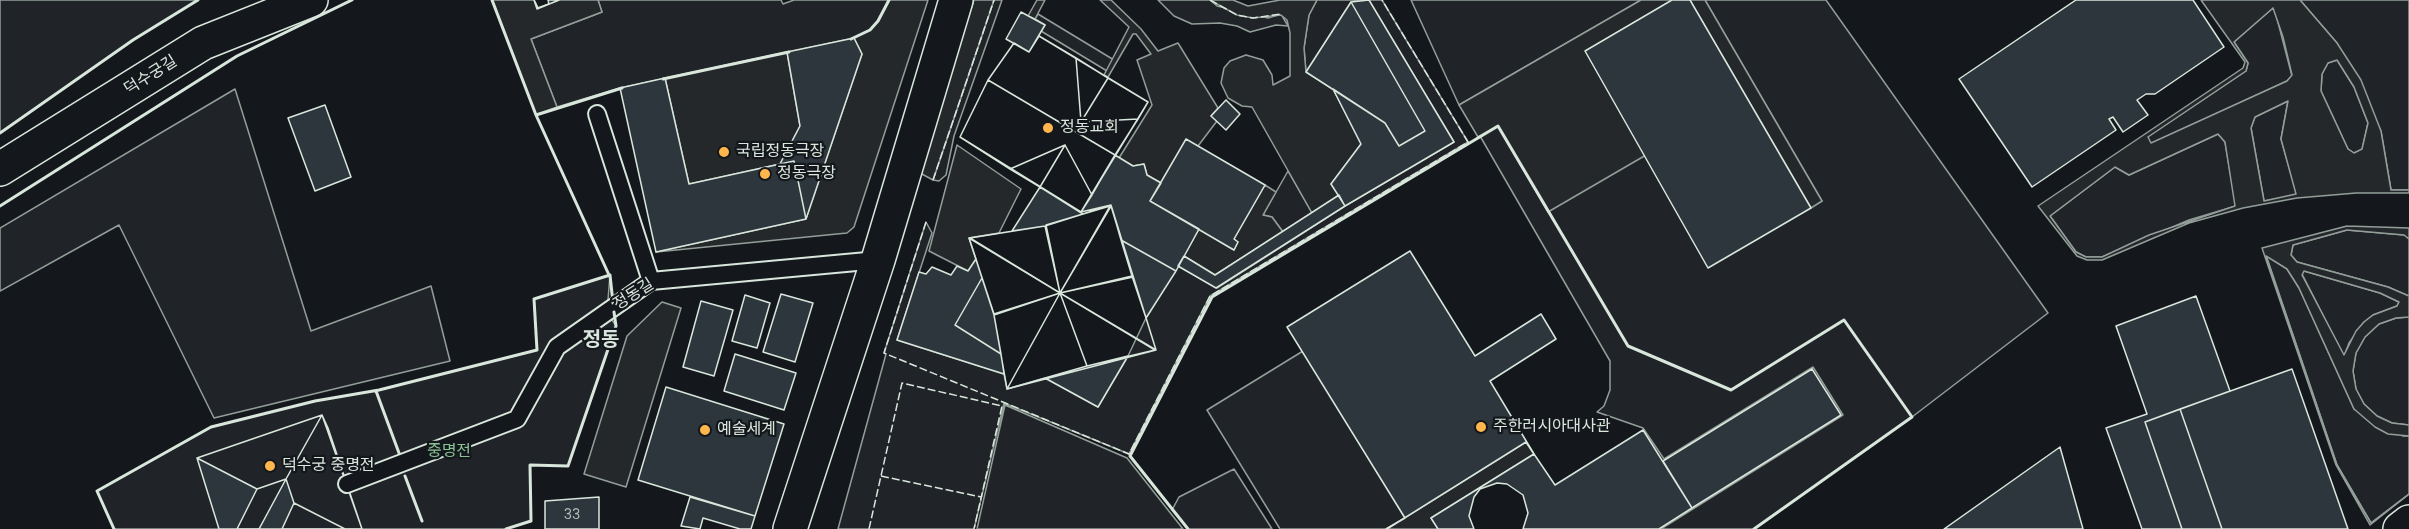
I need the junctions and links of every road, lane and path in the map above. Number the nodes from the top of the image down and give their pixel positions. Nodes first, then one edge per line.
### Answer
1 (311, 0) edge
2 (956, 0) edge
3 (597, 114) dead end
4 (0, 169) edge
5 (878, 260) junction
6 (651, 280) junction
7 (347, 484) dead end
8 (2409, 522) edge
9 (789, 529) edge
10 (2400, 529) edge

1 - 4 street, 덕수궁길
2 - 5 street
3 - 6 lane
5 - 6 lane, 정동길
5 - 9 street
6 - 7 lane, 정동길
8 - 10 street

